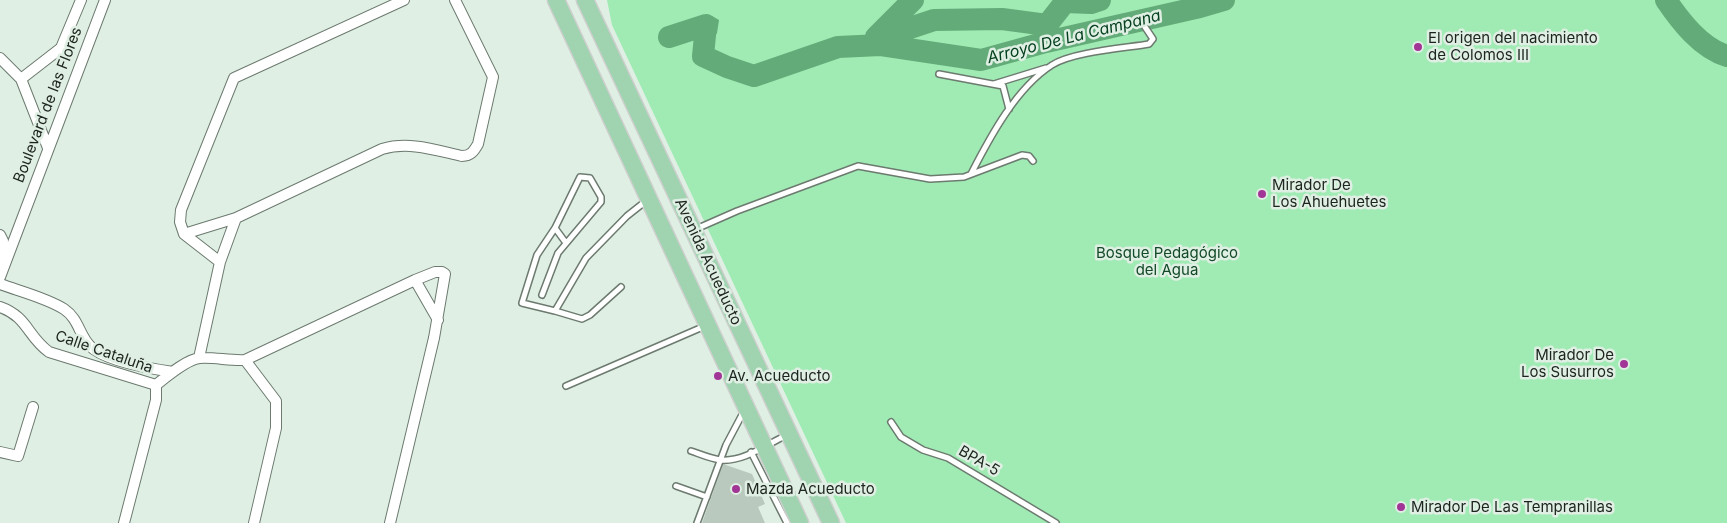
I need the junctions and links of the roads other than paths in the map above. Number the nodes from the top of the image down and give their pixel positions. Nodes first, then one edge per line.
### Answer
1 (81, 0) edge
2 (105, 0) edge
3 (404, 0) edge
4 (455, 0) edge
5 (556, 0) edge
6 (585, 0) edge
7 (1145, 27) dead end
8 (0, 58) edge
9 (1049, 68) junction
10 (940, 74) dead end
11 (21, 79) junction
12 (993, 84) junction
13 (1009, 109) junction
14 (48, 148) junction
15 (1033, 161) dead end
16 (970, 175) junction
17 (649, 199) junction
18 (236, 218) junction
19 (555, 228) junction
20 (693, 230) junction
21 (184, 234) junction
22 (0, 235) edge
23 (566, 243) junction
24 (220, 262) junction
25 (0, 277) edge
26 (415, 280) junction
27 (0, 284) edge
28 (621, 287) dead end
29 (542, 296) dead end
30 (0, 307) edge
31 (555, 311) junction
32 (438, 320) junction
33 (707, 324) junction
34 (199, 358) junction
35 (245, 360) junction
36 (173, 372) junction
37 (156, 385) junction
38 (566, 386) dead end
39 (33, 407) dead end
40 (746, 408) junction
41 (891, 422) dead end
42 (790, 434) junction
43 (758, 449) junction
44 (691, 451) dead end
45 (0, 452) edge
46 (721, 460) junction
47 (804, 463) junction
48 (777, 474) junction
49 (676, 486) dead end
50 (707, 497) junction
51 (124, 523) edge
52 (254, 523) edge
53 (390, 523) edge
54 (698, 523) edge
55 (787, 523) edge
56 (800, 523) edge
57 (831, 523) edge
58 (1056, 523) edge

1 - 11 street, Boulevard de las Flores
2 - 14 street, Boulevard de las Flores
3 - 21 street
4 - 18 street
5 - 17 main road, Avenida Acueducto
6 - 20 main road, Avenida Acueducto
7 - 9 lane
8 - 11 street
9 - 12 lane
9 - 13 lane
10 - 12 lane
11 - 14 street
12 - 13 lane
13 - 16 lane
14 - 25 street, Boulevard de las Flores
15 - 16 lane
16 - 20 lane
17 - 31 lane
17 - 33 main road, Avenida Acueducto
18 - 21 street
18 - 24 street
19 - 23 lane
19 - 23 lane
19 - 31 lane
20 - 42 main road, Avenida Acueducto
21 - 24 street
22 - 25 street
23 - 29 lane
24 - 34 street
26 - 32 street
26 - 32 street
26 - 35 street
27 - 36 street, Calle Cataluña
28 - 31 lane
30 - 37 street, Calle Cataluña
32 - 53 street
33 - 38 lane
33 - 40 main road, Avenida Acueducto
34 - 35 street
34 - 36 street
35 - 52 street
36 - 37 street
37 - 51 street
39 - 45 street
40 - 43 main road, Avenida Acueducto
40 - 46 lane
41 - 58 lane, BPA-5
42 - 43 lane
42 - 47 main road, Avenida Acueducto
43 - 46 lane
43 - 48 main road, Avenida Acueducto
43 - 55 lane
44 - 46 lane
46 - 50 lane
47 - 48 main road
47 - 57 main road, Avenida Acueducto
48 - 56 main road, Avenida Acueducto
49 - 50 lane
50 - 54 lane

